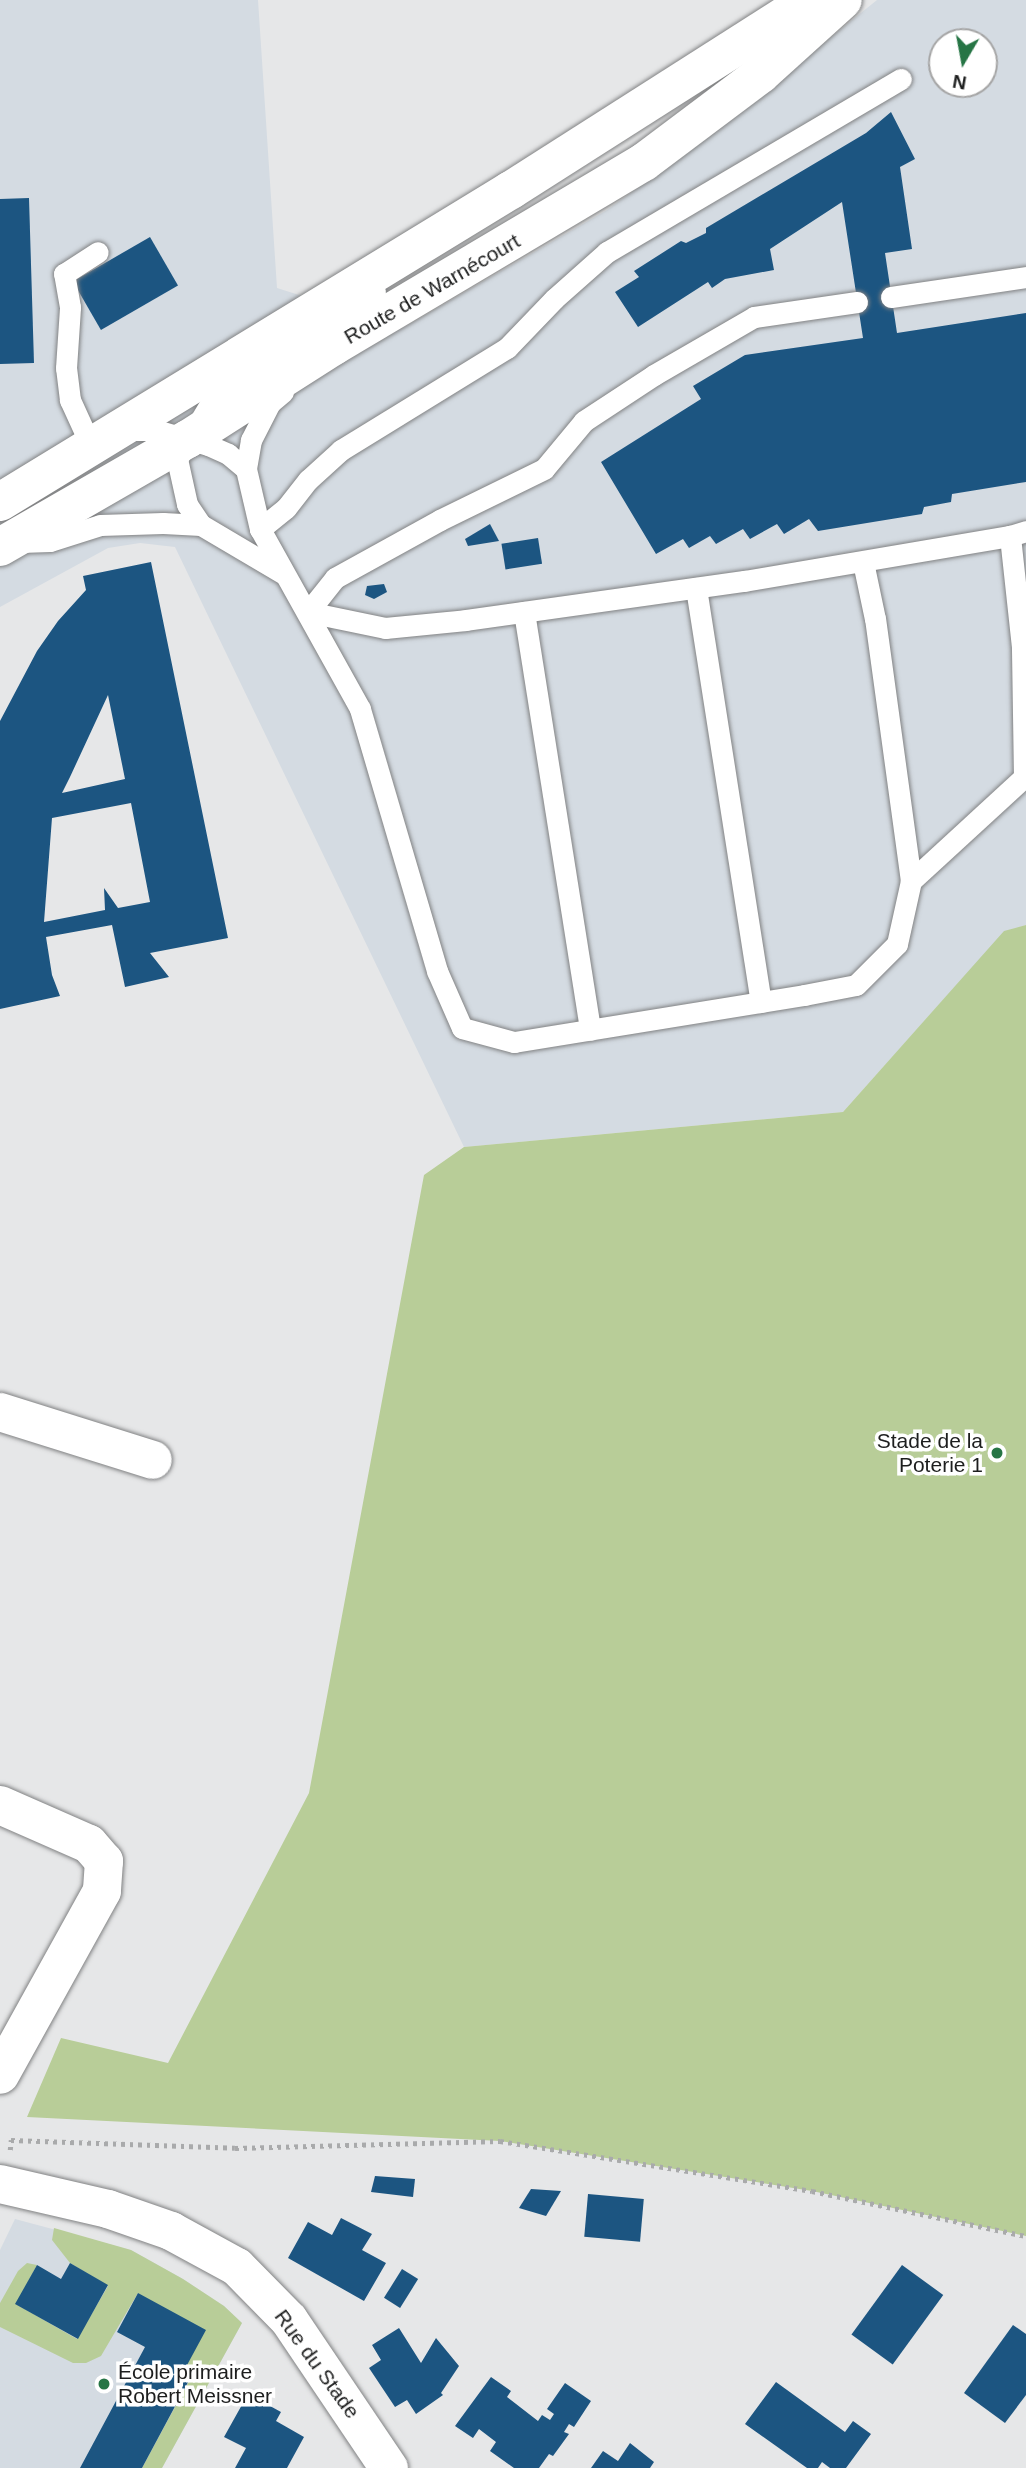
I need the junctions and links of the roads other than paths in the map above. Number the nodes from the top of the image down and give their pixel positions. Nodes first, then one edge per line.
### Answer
1 (809, 0) edge
2 (843, 0) edge
3 (901, 79) dead end
4 (511, 190) junction
5 (98, 252) dead end
6 (1026, 277) edge
7 (891, 297) dead end
8 (857, 302) dead end
9 (334, 346) junction
10 (104, 438) junction
11 (188, 439) junction
12 (246, 470) junction
13 (0, 502) edge
14 (201, 525) junction
15 (260, 529) junction
16 (1018, 534) edge
17 (2, 542) edge
18 (863, 562) junction
19 (285, 575) junction
20 (696, 588) junction
21 (308, 612) junction
22 (524, 612) junction
23 (911, 881) junction
24 (761, 1002) junction
25 (590, 1030) junction
26 (0, 1412) edge
27 (153, 1460) dead end
28 (0, 1805) edge
29 (0, 2075) edge
30 (3, 2185) edge
31 (389, 2468) edge

1 - 4 main road, Route de Warnécourt
2 - 9 main road, Route de Warnécourt
3 - 15 lane
4 - 10 main road, Route de Warnécourt
4 - 11 lane
5 - 10 lane
6 - 7 lane
8 - 21 lane
9 - 11 main road, Route de Warnécourt
9 - 12 lane
10 - 11 lane
10 - 13 main road, Route de Warnécourt
11 - 12 lane
11 - 14 lane
11 - 17 main road, Route de Warnécourt
12 - 15 lane
14 - 17 lane
14 - 19 lane
15 - 19 lane
16 - 18 lane
16 - 23 lane
18 - 20 lane
18 - 23 lane
19 - 21 lane
20 - 22 lane
20 - 24 lane
21 - 22 lane
21 - 25 lane
22 - 25 lane
23 - 24 lane
24 - 25 lane
26 - 27 main road
28 - 29 main road
30 - 31 main road, Rue du Stade

